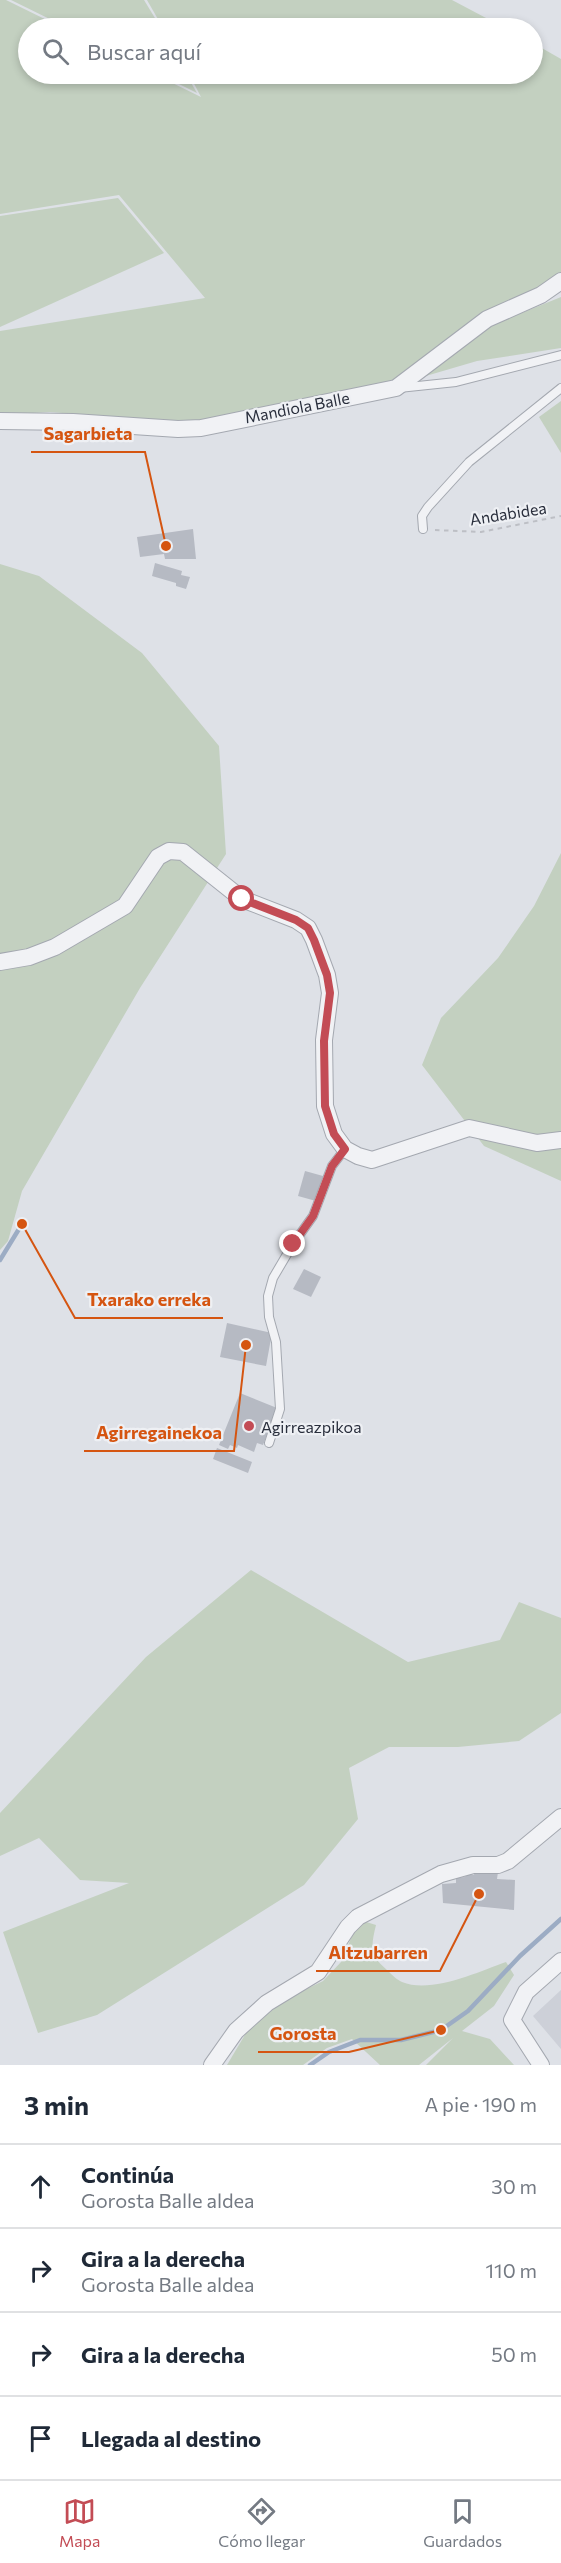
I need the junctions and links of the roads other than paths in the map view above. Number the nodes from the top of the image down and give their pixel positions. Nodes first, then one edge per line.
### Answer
1 (561, 282) edge
2 (561, 355) edge
3 (396, 388) junction
4 (561, 388) edge
5 (0, 421) edge
6 (423, 529) road end
7 (0, 962) edge
8 (561, 1140) edge
9 (345, 1149) junction
10 (269, 1443) dead end
11 (561, 1817) edge
12 (561, 1961) edge
13 (212, 2065) edge
14 (541, 2065) edge

1 - 3 street, Mandiola Balle
2 - 3 lane
3 - 5 street, Mandiola Balle
4 - 6 lane
7 - 9 street
8 - 9 street
9 - 10 lane
11 - 13 street
12 - 14 street

